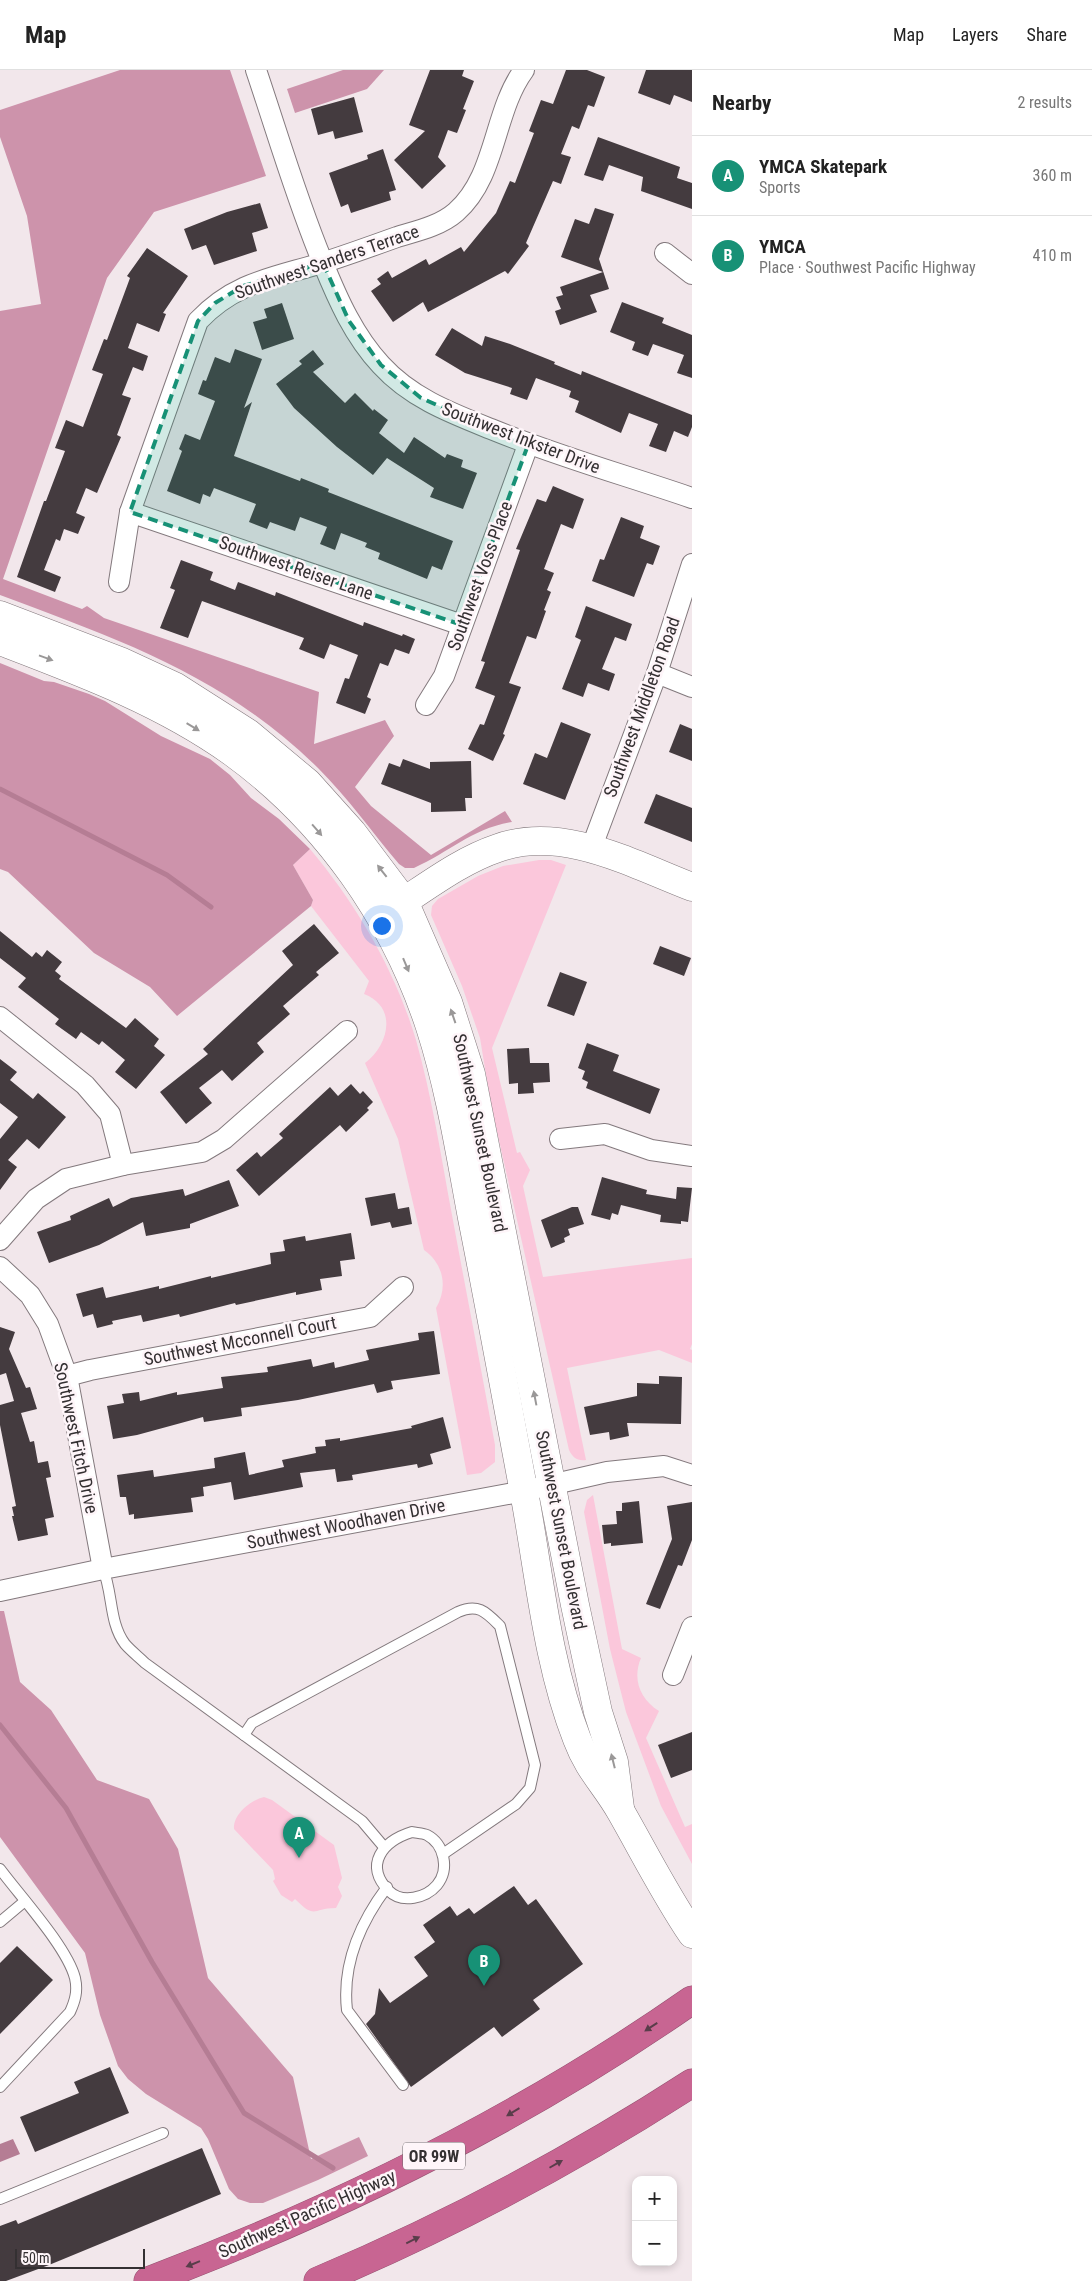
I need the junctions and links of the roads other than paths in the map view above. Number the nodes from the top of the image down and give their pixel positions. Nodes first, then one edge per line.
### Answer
1 (256, 70) edge
2 (524, 70) edge
3 (665, 253) dead end
4 (323, 263) junction
5 (692, 274) edge
6 (528, 445) junction
7 (692, 498) edge
8 (130, 512) junction
9 (692, 564) edge
10 (119, 582) dead end
11 (0, 615) edge
12 (462, 625) junction
13 (0, 642) edge
14 (657, 673) junction
15 (692, 687) edge
16 (426, 705) dead end
17 (591, 849) junction
18 (692, 887) edge
19 (404, 901) junction
20 (382, 916) junction
21 (0, 1017) edge
22 (348, 1031) dead end
23 (560, 1139) dead end
24 (692, 1156) edge
25 (122, 1165) junction
26 (0, 1240) edge
27 (0, 1267) edge
28 (404, 1286) dead end
29 (67, 1376) junction
30 (692, 1476) edge
31 (552, 1484) junction
32 (524, 1491) junction
33 (103, 1570) junction
34 (0, 1591) edge
35 (692, 1627) edge
36 (673, 1675) dead end
37 (244, 1735) junction
38 (620, 1810) junction
39 (384, 1847) junction
40 (443, 1854) junction
41 (0, 1869) edge
42 (387, 1887) junction
43 (25, 1901) junction
44 (0, 1922) edge
45 (692, 1934) edge
46 (692, 2000) edge
47 (692, 2083) edge
48 (403, 2085) dead end
49 (0, 2086) edge
50 (163, 2132) dead end
51 (0, 2199) edge
52 (148, 2281) edge
53 (318, 2281) edge

1 - 4 street, Southwest Inkster Drive
2 - 4 street, Southwest Sanders Terrace
3 - 5 street
4 - 6 street, Southwest Inkster Drive
4 - 8 street, Southwest Sanders Terrace
6 - 7 street, Southwest Inkster Drive
6 - 12 street, Southwest Voss Place
8 - 10 street, Southwest Sanders Terrace
8 - 12 street, Southwest Reiser Lane
9 - 14 street, Southwest Middleton Road
19 -> 11 main road, Southwest Sunset Boulevard
12 - 16 street, Southwest Voss Place
13 -> 20 main road, Southwest Sunset Boulevard
14 - 15 street
14 - 17 street, Southwest Middleton Road
17 - 18 main road
17 - 19 main road
19 - 20 main road
31 -> 19 main road, Southwest Sunset Boulevard
20 -> 32 main road, Southwest Sunset Boulevard
21 - 25 street
22 - 25 street
23 - 24 street
25 - 26 street
27 - 29 street, Southwest Fitch Drive
28 - 29 street, Southwest Mcconnell Court
29 - 33 street, Southwest Fitch Drive
30 - 31 street, Southwest Woodhaven Drive
31 - 32 street, Southwest Woodhaven Drive
38 -> 31 main road, Southwest Sunset Boulevard
32 - 33 street, Southwest Woodhaven Drive
32 - 38 main road, Southwest Sunset Boulevard
33 - 34 street, Southwest Woodhaven Drive
33 - 37 lane
35 - 36 street
37 - 39 lane
37 - 40 lane
38 - 45 main road, Southwest Sunset Boulevard
39 - 40 lane
39 - 42 lane
40 - 42 lane
41 - 43 lane
42 - 48 lane
43 - 44 lane
43 - 49 lane
46 -> 52 highway, Southwest Pacific Highway / OR 99W
53 -> 47 highway
50 - 51 lane

